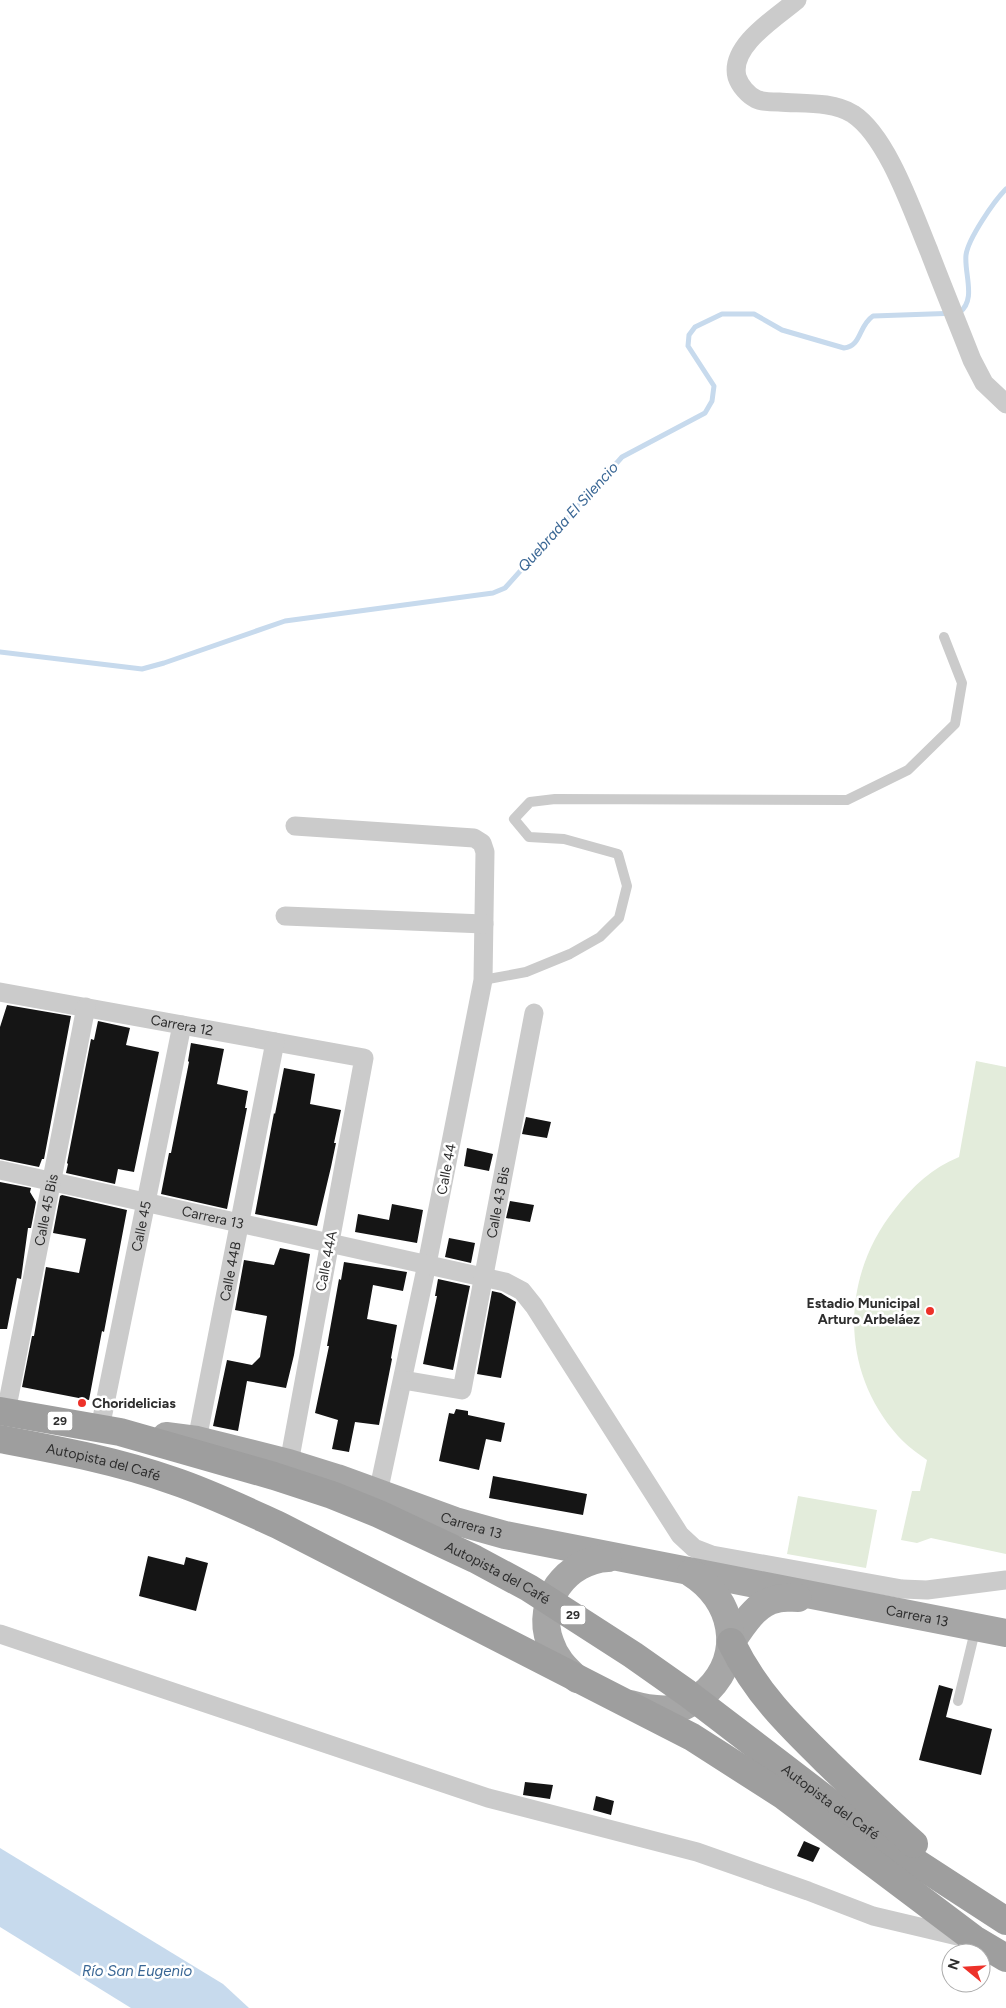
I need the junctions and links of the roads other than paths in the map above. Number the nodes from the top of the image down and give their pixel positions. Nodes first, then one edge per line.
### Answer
1 (797, 0) edge
2 (1006, 404) edge
3 (944, 636) dead end
4 (296, 826) dead end
5 (285, 916) dead end
6 (484, 924) junction
7 (483, 980) junction
8 (0, 992) edge
9 (86, 1007) junction
10 (534, 1013) dead end
11 (182, 1025) junction
12 (275, 1042) junction
13 (364, 1058) joint
14 (0, 1170) edge
15 (51, 1182) junction
16 (146, 1202) junction
17 (240, 1223) junction
18 (330, 1242) junction
19 (427, 1264) junction
20 (482, 1276) junction
21 (403, 1380) junction
22 (3, 1411) edge
23 (110, 1430) junction
24 (0, 1439) edge
25 (197, 1440) junction
26 (289, 1463) junction
27 (378, 1493) junction
28 (614, 1558) junction
29 (690, 1572) junction
30 (1006, 1580) edge
31 (828, 1598) junction
32 (976, 1627) junction
33 (1006, 1633) edge
34 (0, 1634) edge
35 (731, 1642) junction
36 (577, 1679) junction
37 (617, 1700) junction
38 (958, 1701) dead end
39 (973, 1901) junction
40 (1006, 1921) edge
41 (974, 1939) junction
42 (1006, 1958) edge

1 - 2 street
3 - 7 lane
4 - 6 street, Calle 44
5 - 6 street
6 - 7 street, Calle 44
7 - 19 street, Calle 44
8 - 9 street, Carrera 12
9 - 11 street, Carrera 12
9 - 15 street, Calle 45 Bis
10 - 20 street, Calle 43 Bis
11 - 12 street, Carrera 12
11 - 16 street, Calle 45
12 - 13 street, Carrera 12
12 - 17 street, Calle 44B
13 - 18 street, Calle 44A
14 - 15 street, Carrera 13
15 - 16 street, Carrera 13
15 - 22 street, Calle 45 Bis
16 - 17 street, Carrera 13
16 - 23 street, Calle 45
17 - 18 street, Carrera 13
17 - 25 street, Calle 44B
18 - 19 street, Carrera 13
18 - 26 street, Calle 44A
19 - 20 street, Carrera 13
19 - 21 street, Calle 44
20 - 21 street, Calle 43 Bis
20 - 30 street, Carrera 13
21 - 27 street, Calle 44
22 - 23 highway, Autopista del Café / 29
23 - 25 main road, Carrera 13
23 - 39 highway, Autopista del Café / 29
24 - 36 highway, Autopista del Café / 29
25 - 26 main road, Carrera 13
26 - 27 main road, Carrera 13
27 - 28 main road, Carrera 13
28 - 29 main road, Carrera 13
28 - 36 main road
29 - 31 main road, Carrera 13
29 - 35 main road
31 - 32 main road, Carrera 13
31 - 35 main road, Carrera 13
32 - 33 main road, Carrera 13
32 - 38 lane
34 - 41 street
35 - 37 main road
35 - 39 highway
36 - 37 highway, Autopista del Café / 29
37 - 41 highway, Autopista del Café / 29
39 - 40 highway, Autopista del Café / 29
41 - 42 highway, Autopista del Café / 29

